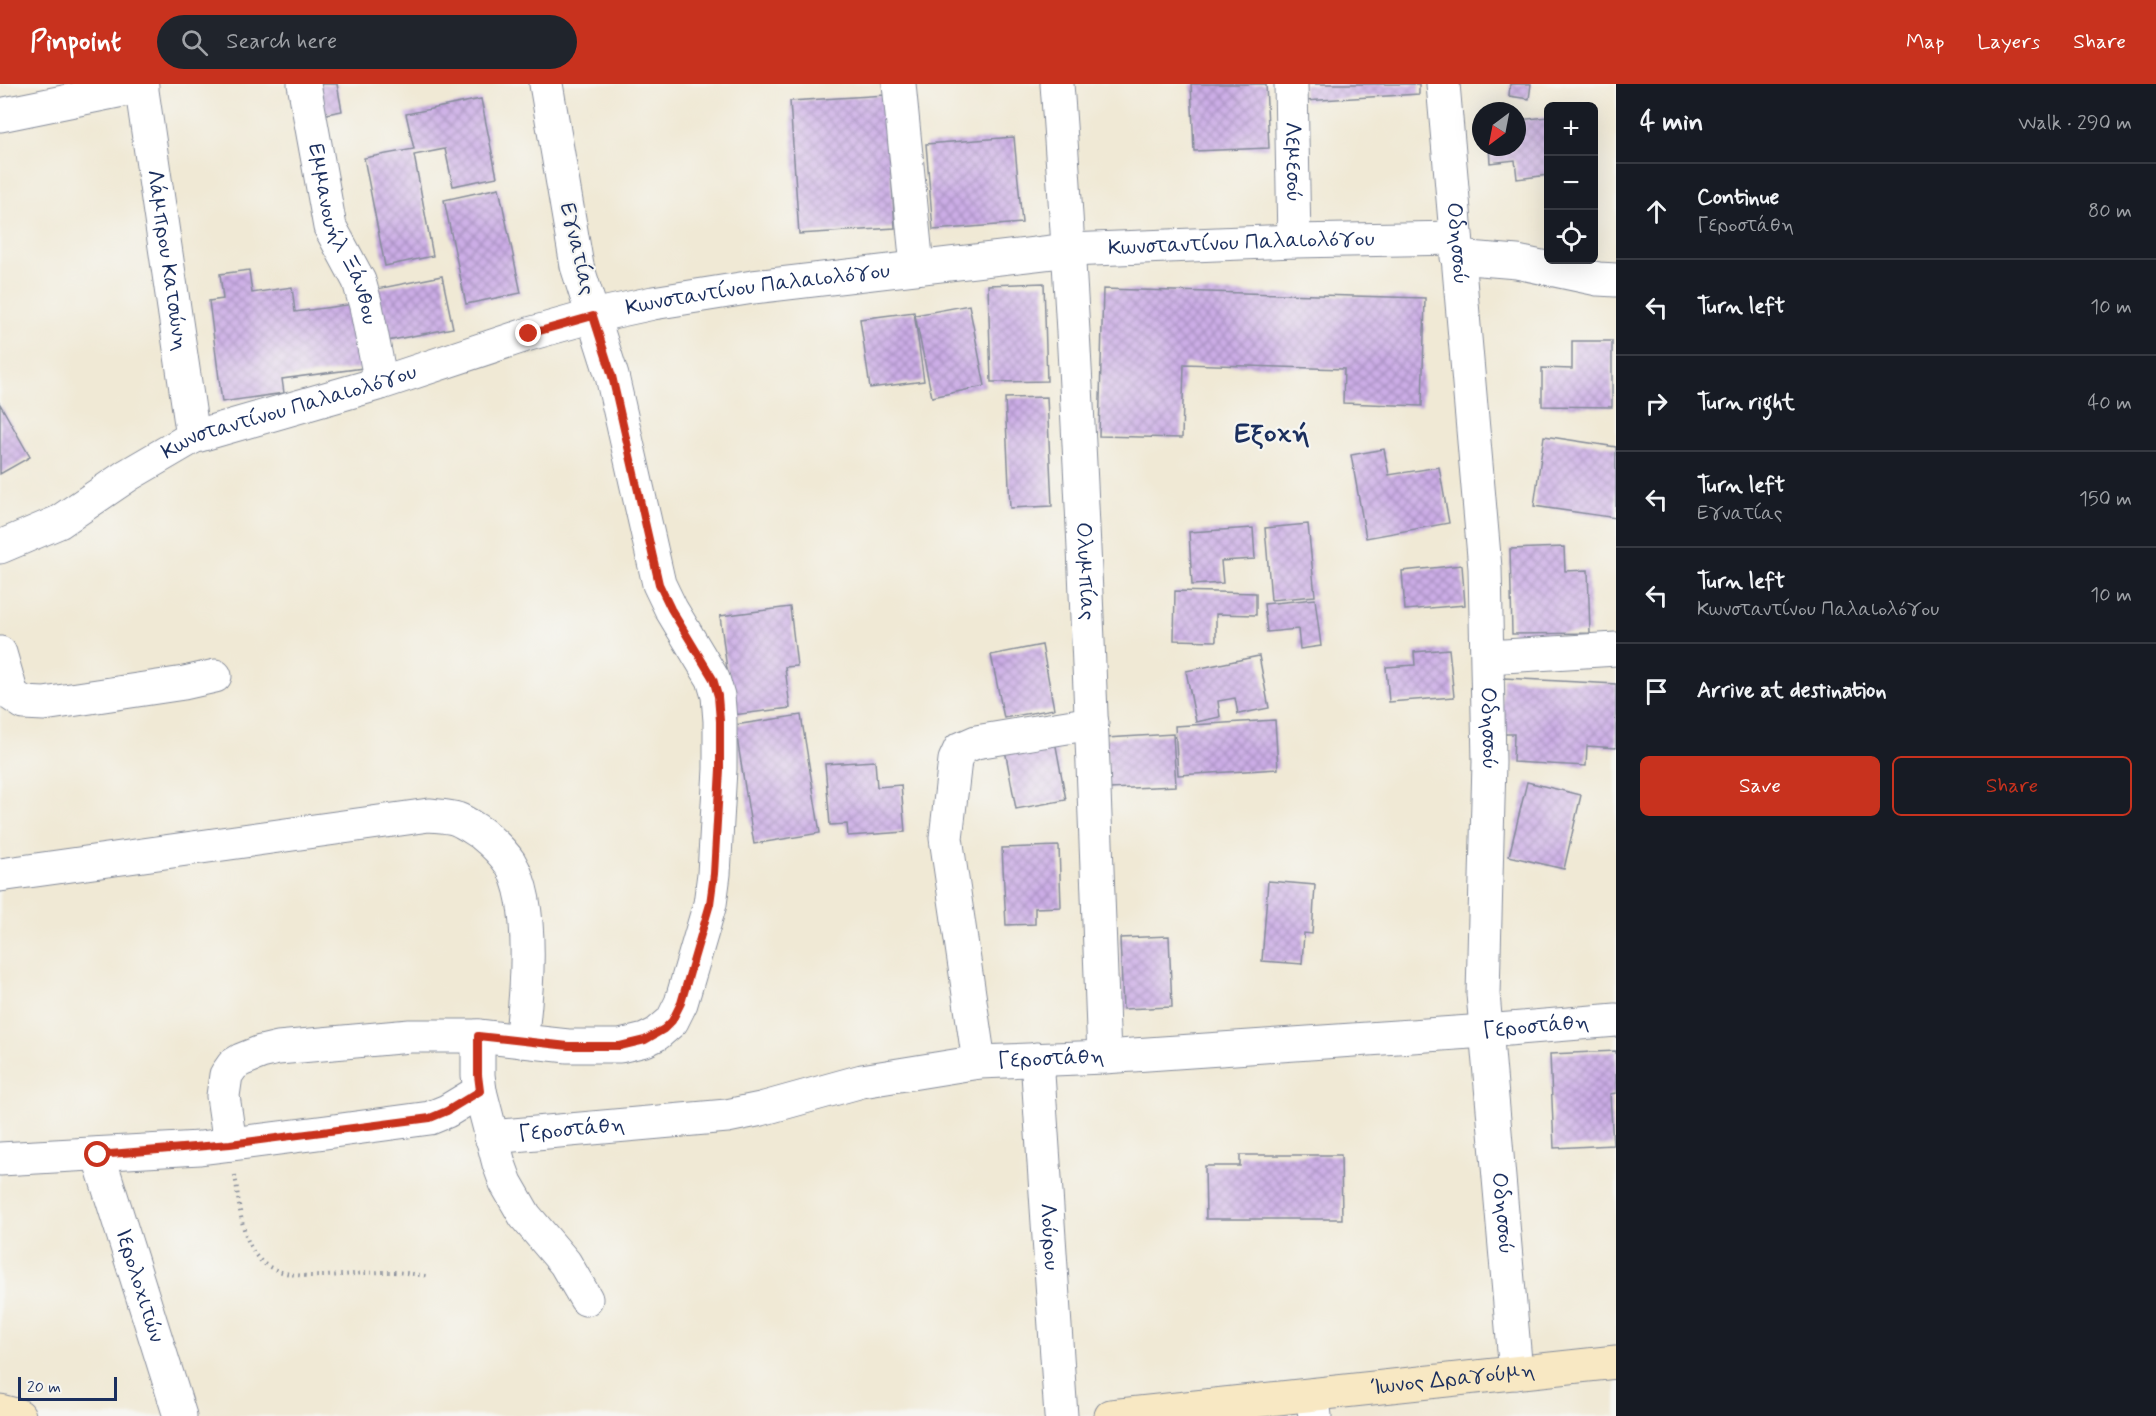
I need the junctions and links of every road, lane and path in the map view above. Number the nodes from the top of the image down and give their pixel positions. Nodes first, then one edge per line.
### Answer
1 (304, 84) edge
2 (546, 84) edge
3 (899, 84) edge
4 (1057, 84) edge
5 (1291, 84) edge
6 (1443, 84) edge
7 (141, 85) edge
8 (0, 115) edge
9 (1293, 241) junction
10 (1457, 247) junction
11 (1069, 250) junction
12 (917, 267) junction
13 (1616, 280) edge
14 (593, 316) junction
15 (381, 384) junction
16 (193, 437) junction
17 (0, 547) edge
18 (1616, 649) edge
19 (0, 653) edge
20 (1488, 657) junction
21 (215, 676) dead end
22 (1092, 723) junction
23 (0, 875) edge
24 (1616, 1020) edge
25 (1485, 1031) junction
26 (478, 1036) junction
27 (521, 1041) junction
28 (1104, 1057) junction
29 (1037, 1059) junction
30 (979, 1062) junction
31 (480, 1091) junction
32 (491, 1137) junction
33 (230, 1144) junction
34 (98, 1155) junction
35 (0, 1159) edge
36 (426, 1276) dead end
37 (586, 1299) dead end
38 (1616, 1362) edge
39 (1516, 1373) junction
40 (1313, 1405) edge
41 (0, 1411) edge
42 (18, 1416) edge
43 (180, 1416) edge
44 (1061, 1416) edge
45 (1111, 1416) edge

1 - 15 street, Εμμανουήλ Ξάνθου
2 - 14 street, Εγνατίας
3 - 12 street
4 - 11 street, Ολυμπίας
5 - 9 street, Λεμεσού
6 - 10 street, Οδησσού
7 - 8 street
7 - 16 street, Λάμπρου Κατσώνη
9 - 10 street, Κωνσταντίνου Παλαιολόγου
9 - 11 street, Κωνσταντίνου Παλαιολόγου
10 - 13 street, Κωνσταντίνου Παλαιολόγου
10 - 20 street, Οδησσού
11 - 12 street, Κωνσταντίνου Παλαιολόγου
11 - 22 street, Ολυμπίας
12 - 14 street, Κωνσταντίνου Παλαιολόγου
14 - 15 street, Κωνσταντίνου Παλαιολόγου
14 - 27 street, Εγνατίας
15 - 16 street, Κωνσταντίνου Παλαιολόγου
16 - 17 street, Κωνσταντίνου Παλαιολόγου
18 - 20 street
19 - 21 street
20 - 25 street, Οδησσού
22 - 28 street, Ολυμπίας
22 - 30 street
23 - 27 street
24 - 25 street, Γεροστάθη
25 - 28 street, Γεροστάθη
25 - 39 street, Οδησσού
26 - 27 street
26 - 31 street
26 - 33 street
28 - 29 street, Γεροστάθη
29 - 30 street, Γεροστάθη
29 - 44 street, Λούρου
30 - 32 street, Γεροστάθη
31 - 32 street
31 - 33 street
32 - 37 street
33 - 34 street
33 - 36 path
34 - 35 street
34 - 43 street, Ιερολοχιτών
38 - 39 main road, Ίωνος Δραγούμη
39 - 40 main road, Ίωνος Δραγούμη
40 - 45 main road, Ίωνος Δραγούμη
41 - 42 main road

